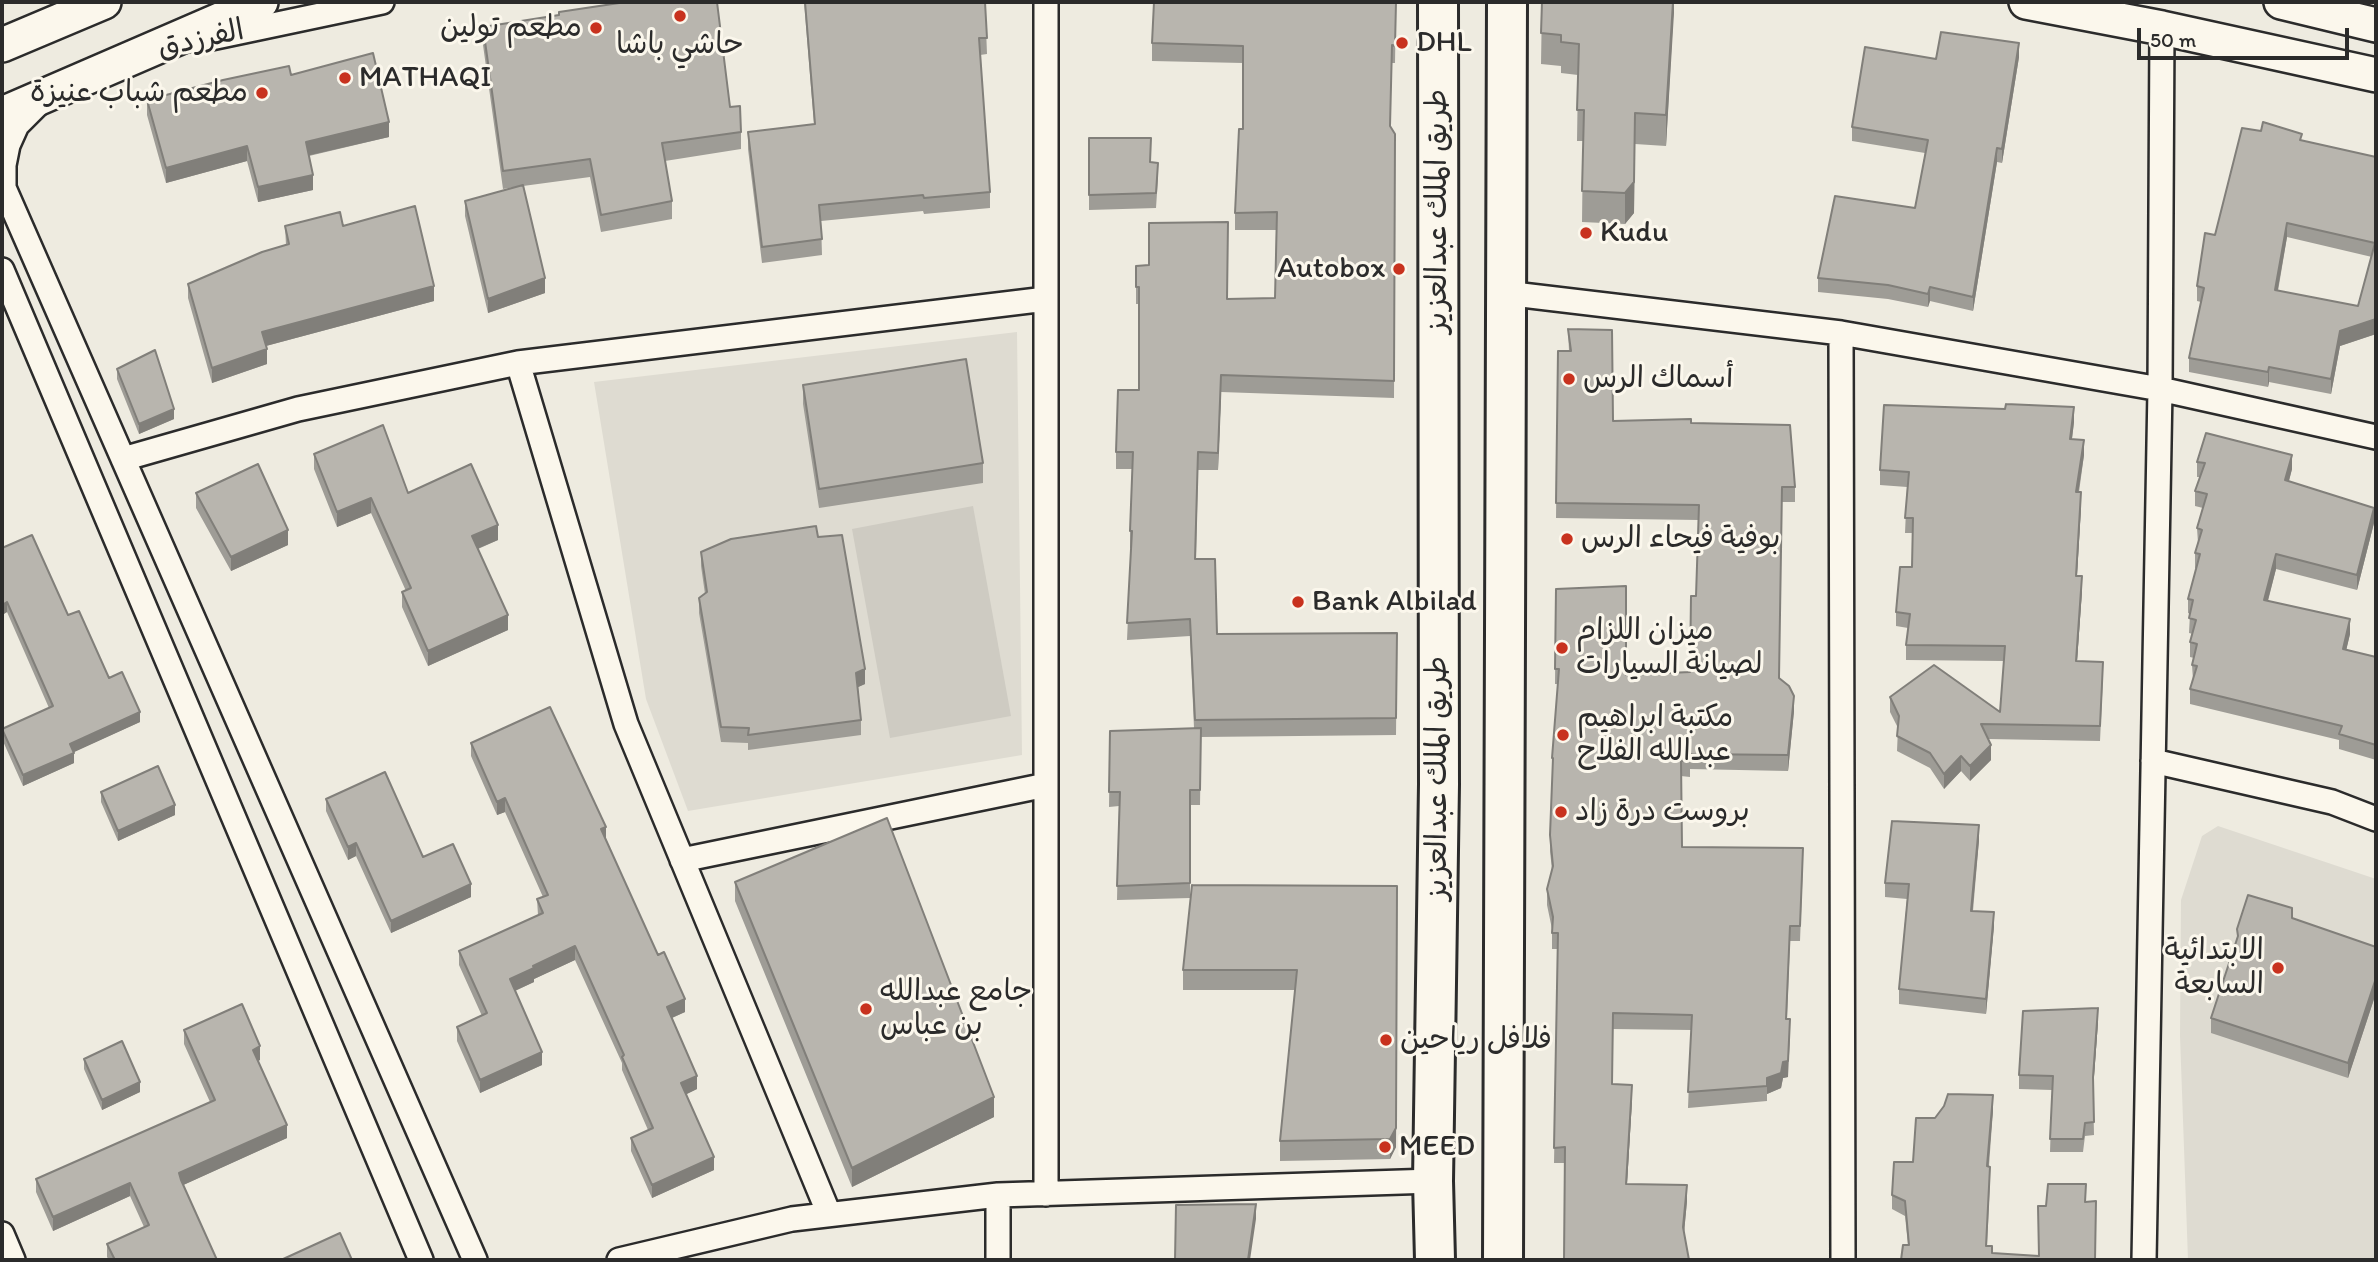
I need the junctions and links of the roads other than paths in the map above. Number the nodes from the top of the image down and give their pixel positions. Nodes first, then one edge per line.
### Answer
1 (261, 2) edge
2 (382, 2) edge
3 (1046, 2) edge
4 (1438, 2) edge
5 (2026, 2) edge
6 (2281, 2) edge
7 (90, 5) edge
8 (1508, 6) edge
9 (2376, 24) edge
10 (2162, 28) junction
11 (2, 45) edge
12 (144, 53) junction
13 (2376, 75) edge
14 (48, 93) junction
15 (2, 114) edge
16 (2, 270) edge
17 (1505, 293) junction
18 (1046, 299) junction
19 (1841, 333) junction
20 (518, 363) junction
21 (2160, 389) junction
22 (2376, 436) edge
23 (123, 459) junction
24 (2153, 761) junction
25 (1046, 785) junction
26 (2376, 819) edge
27 (682, 860) junction
28 (1433, 1181) junction
29 (1046, 1194) junction
30 (998, 1195) junction
31 (829, 1214) junction
32 (2, 1234) edge
33 (13, 1260) edge
34 (421, 1260) edge
35 (475, 1260) edge
36 (620, 1260) edge
37 (998, 1260) edge
38 (1435, 1260) edge
39 (1503, 1260) edge
40 (1843, 1260) edge
41 (2144, 1260) edge

1 - 12 street
2 - 12 street, الفرزدق
3 - 18 street
4 - 28 highway, طريق الملك عبدالعزيز
5 - 10 street
6 - 9 street
7 - 11 street
8 - 17 highway
10 - 13 street
10 - 21 street
12 - 14 street
14 - 15 street
14 - 23 street
16 - 34 street
17 - 19 street
17 - 39 highway
18 - 20 street
18 - 25 street
19 - 21 street
19 - 40 street
20 - 23 street
20 - 27 street
21 - 22 street
21 - 24 street
23 - 35 street
24 - 26 street
24 - 41 street
25 - 27 street
25 - 29 street
27 - 31 street
28 - 29 street
28 - 38 highway, طريق الملك عبدالعزيز
29 - 30 street
30 - 31 street
30 - 37 street
31 - 36 street
32 - 33 street

